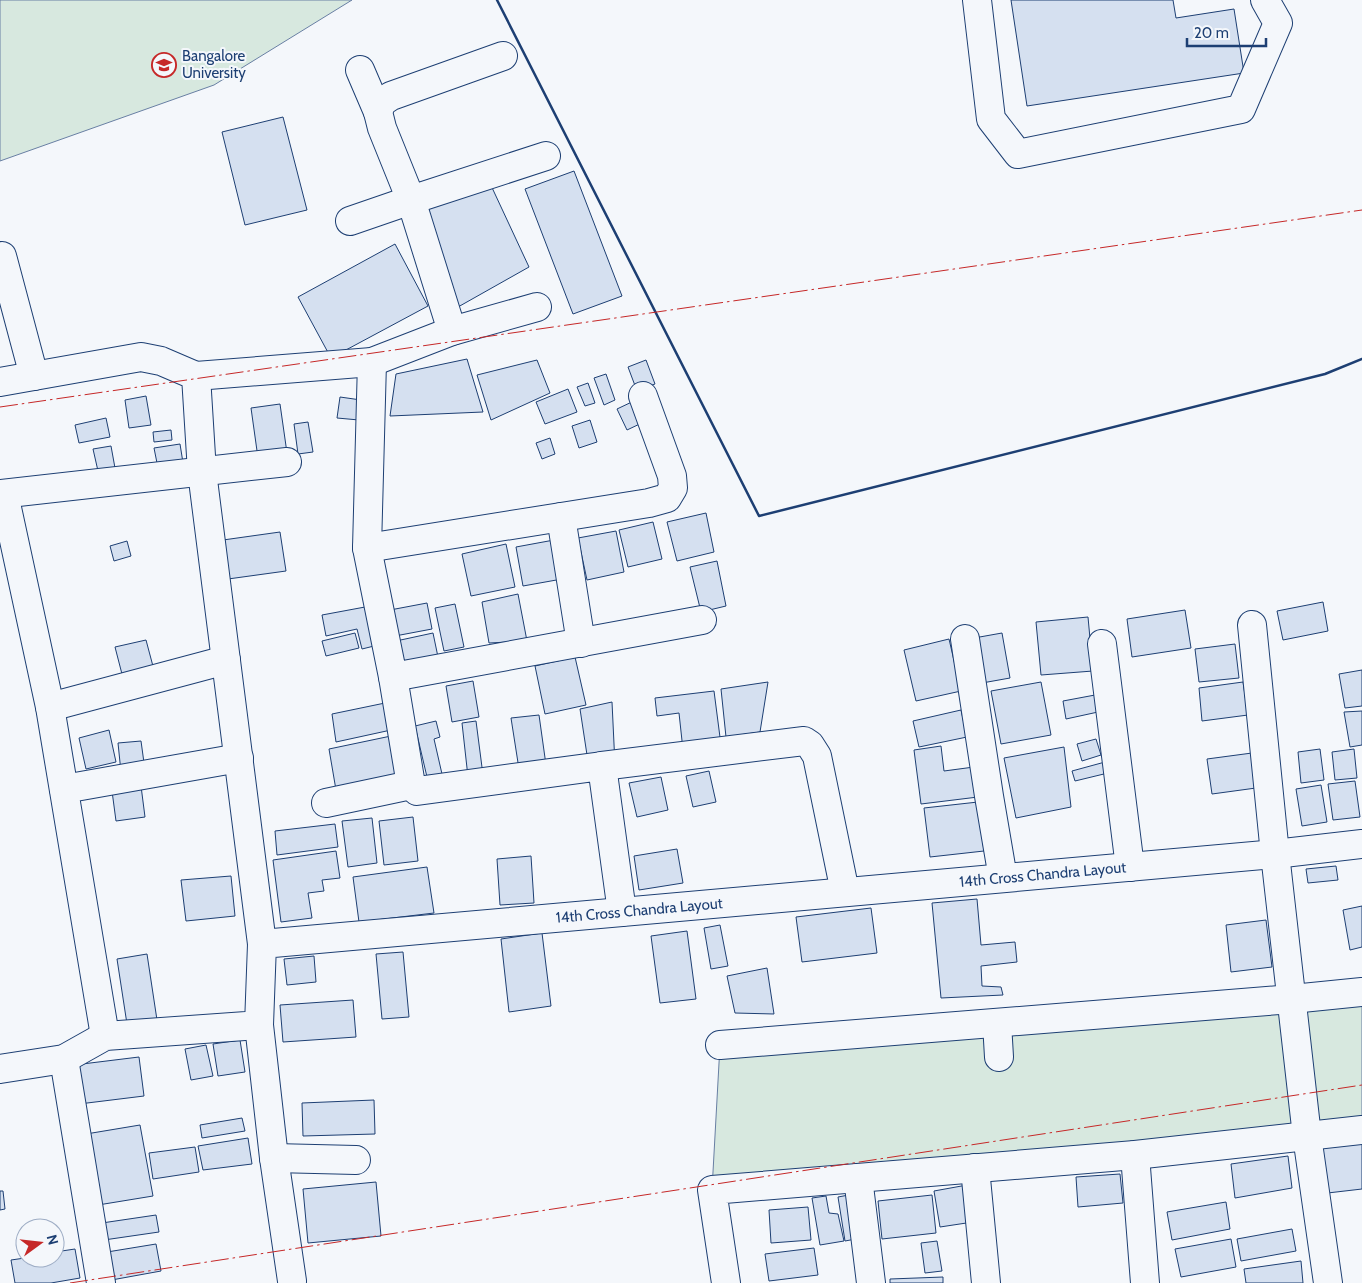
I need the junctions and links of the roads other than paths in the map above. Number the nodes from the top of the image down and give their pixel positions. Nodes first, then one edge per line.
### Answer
1 (977, 0) edge
2 (1276, 8) edge
3 (503, 56) dead end
4 (360, 70) dead end
5 (378, 112) junction
6 (546, 156) dead end
7 (411, 200) junction
8 (350, 221) dead end
9 (2, 256) dead end
10 (537, 307) dead end
11 (452, 330) junction
12 (372, 362) junction
13 (34, 376) junction
14 (196, 376) junction
15 (0, 382) edge
16 (643, 396) dead end
17 (287, 462) dead end
18 (202, 472) junction
19 (2, 494) edge
20 (561, 517) junction
21 (367, 548) junction
22 (702, 620) dead end
23 (1252, 625) dead end
24 (965, 639) dead end
25 (581, 643) junction
26 (1102, 644) dead end
27 (226, 660) junction
28 (393, 677) junction
29 (50, 708) junction
30 (239, 758) junction
31 (602, 766) junction
32 (412, 785) junction
33 (64, 788) junction
34 (326, 802) dead end
35 (1362, 844) edge
36 (1275, 854) junction
37 (1130, 867) junction
38 (1003, 878) junction
39 (846, 892) junction
40 (622, 912) junction
41 (262, 944) junction
42 (1362, 992) edge
43 (1292, 999) junction
44 (997, 1023) junction
45 (259, 1025) junction
46 (106, 1036) junction
47 (720, 1045) dead end
48 (1000, 1057) dead end
49 (64, 1059) junction
50 (0, 1069) edge
51 (1362, 1130) edge
52 (1307, 1136) junction
53 (1135, 1155) junction
54 (274, 1158) junction
55 (356, 1160) dead end
56 (975, 1168) junction
57 (858, 1178) junction
58 (292, 1281) dead end
59 (101, 1283) edge
60 (726, 1283) edge
61 (871, 1283) edge
62 (986, 1283) edge
63 (1145, 1283) edge
64 (1328, 1283) edge

1 - 2 street
3 - 5 street
4 - 5 street
5 - 7 street
6 - 7 street
7 - 8 street
7 - 11 street
9 - 13 street
10 - 11 street
11 - 12 street
12 - 14 street
12 - 21 street
13 - 14 street
13 - 15 street
14 - 18 street
16 - 20 street
17 - 18 street
18 - 19 street
18 - 27 street
19 - 29 street
20 - 21 street
20 - 25 street
21 - 28 street
22 - 25 street
23 - 36 street
24 - 38 street
25 - 28 street
26 - 37 street
27 - 29 street
27 - 30 street
28 - 32 street
29 - 33 street
30 - 33 street
30 - 41 street
31 - 32 street
31 - 39 street
31 - 40 street
32 - 34 street
33 - 46 street
35 - 36 street, 14th Cross Chandra Layout
36 - 37 street, 14th Cross Chandra Layout
36 - 43 street
37 - 38 street, 14th Cross Chandra Layout
38 - 39 street, 14th Cross Chandra Layout
39 - 40 street, 14th Cross Chandra Layout
40 - 41 street, 14th Cross Chandra Layout
41 - 45 street
42 - 43 street
43 - 44 street
43 - 52 street
44 - 47 street
44 - 48 street
45 - 46 street
45 - 54 street
46 - 49 street
49 - 50 street
49 - 59 street
51 - 52 street
52 - 53 street
52 - 64 street
53 - 56 street
53 - 63 street
54 - 55 street
54 - 58 street
56 - 57 street
56 - 62 street
57 - 60 street
57 - 61 street

